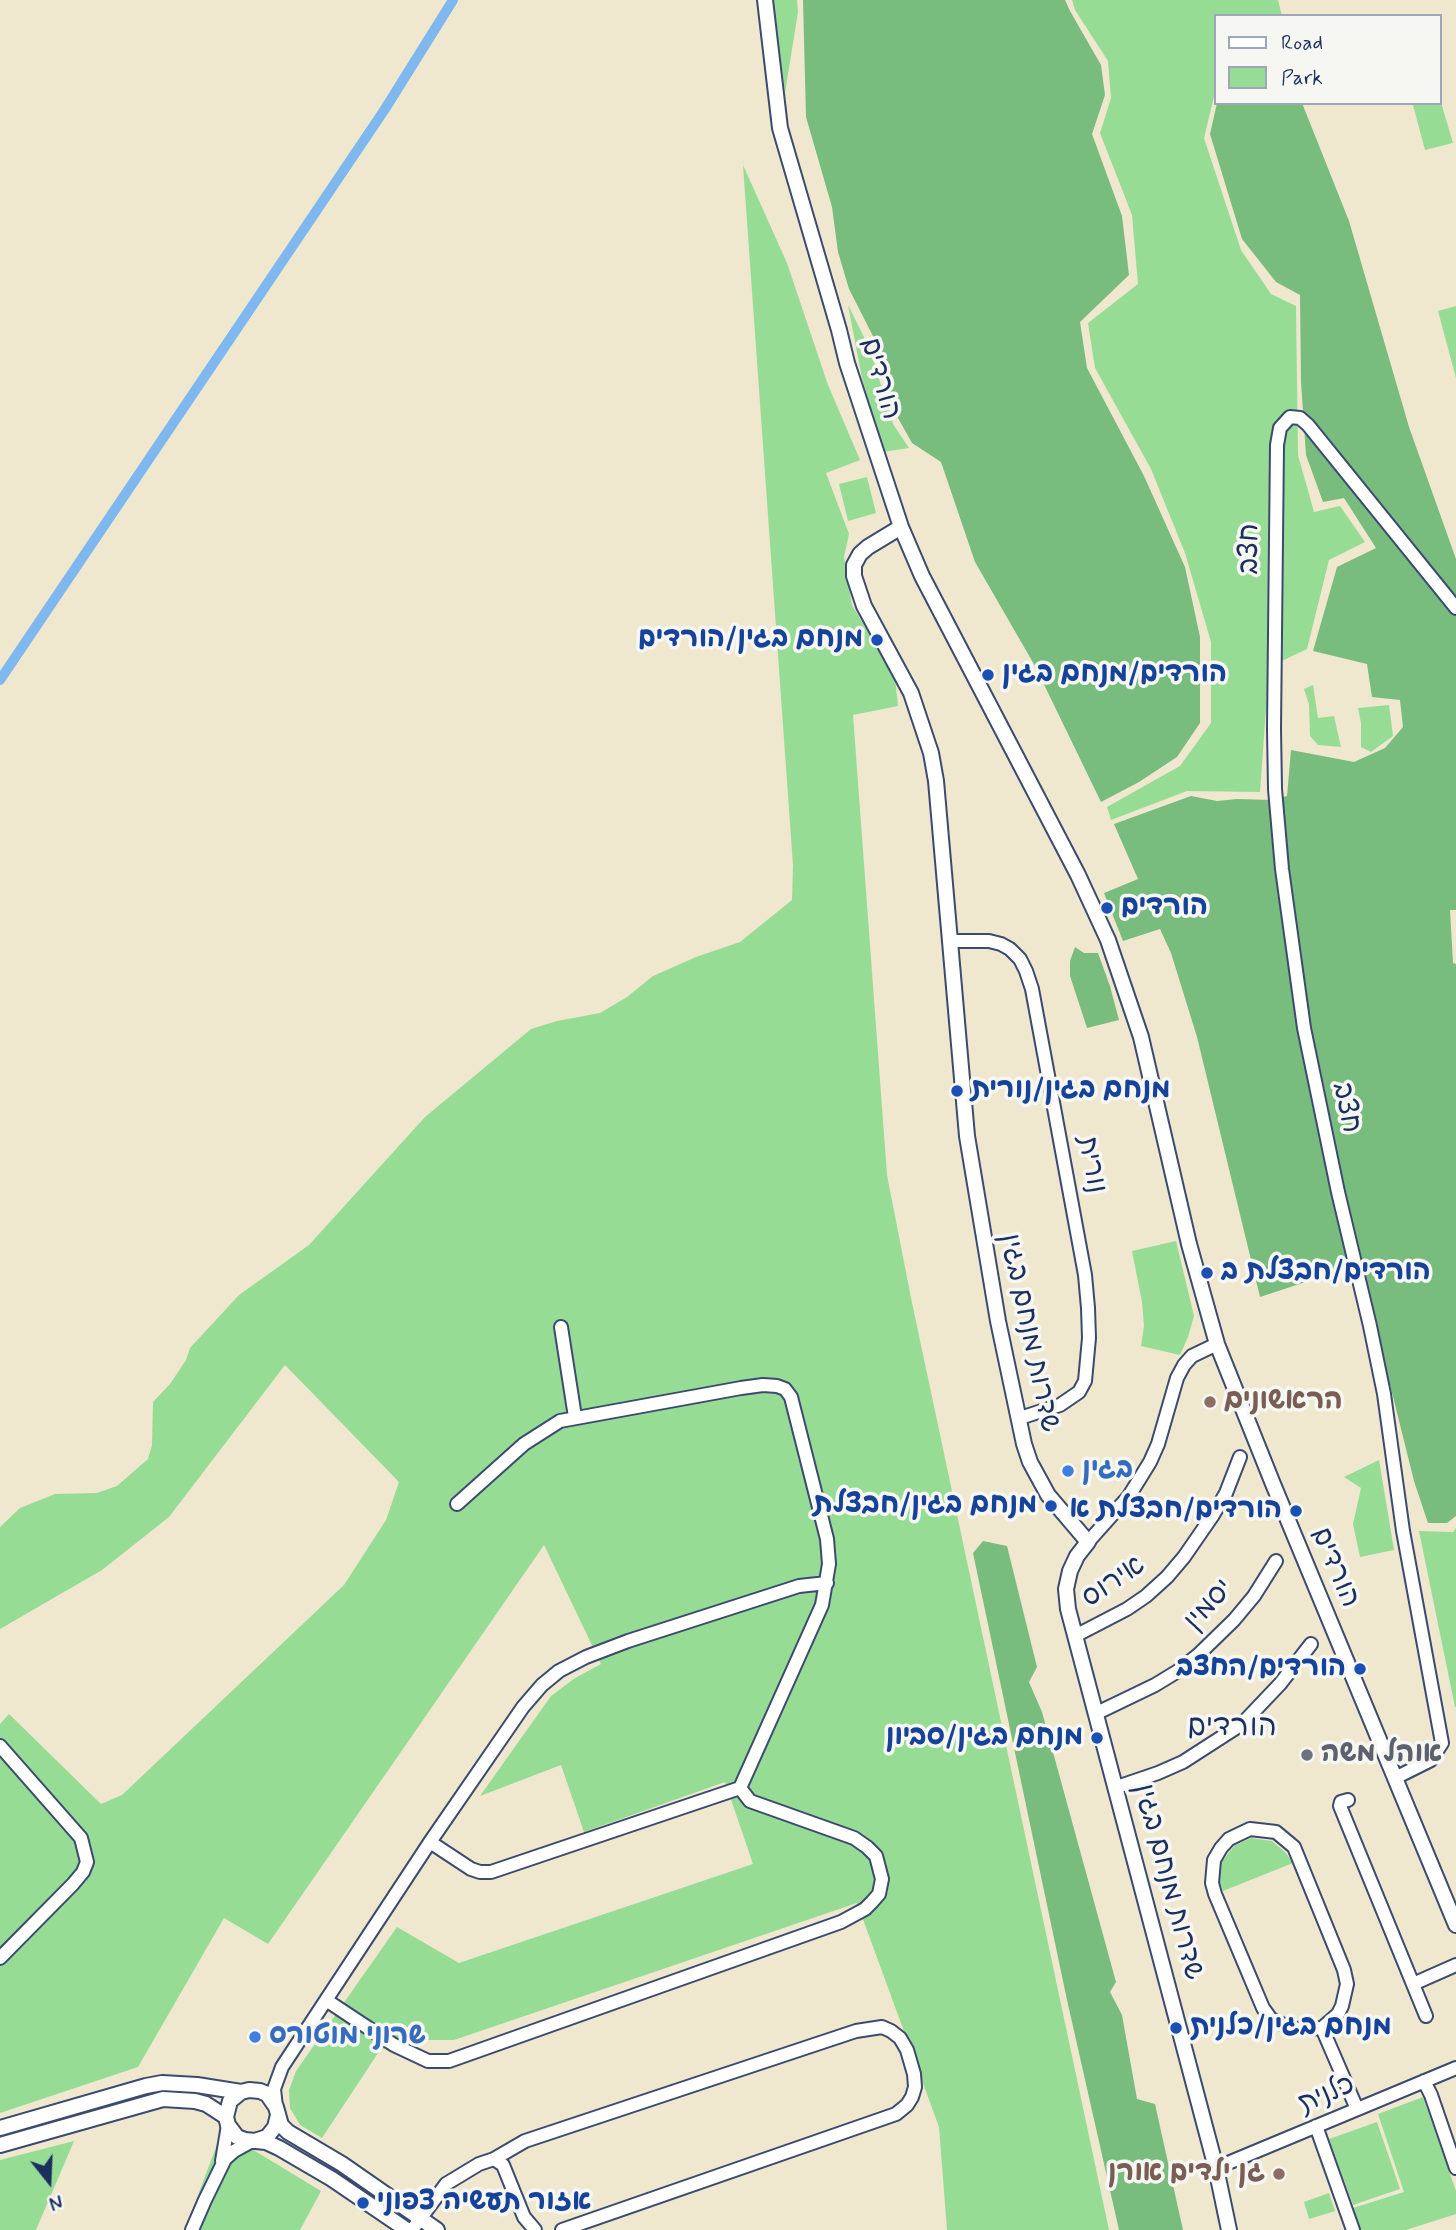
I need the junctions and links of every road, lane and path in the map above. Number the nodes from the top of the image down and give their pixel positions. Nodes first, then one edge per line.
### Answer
1 (765, 0) edge
2 (901, 527) junction
3 (1456, 608) edge
4 (950, 941) junction
5 (561, 1327) dead end
6 (1217, 1344) junction
7 (575, 1417) junction
8 (1020, 1418) junction
9 (1240, 1457) dead end
10 (457, 1504) dead end
11 (1088, 1542) junction
12 (1276, 1561) dead end
13 (827, 1583) junction
14 (1075, 1636) junction
15 (1311, 1644) dead end
16 (1097, 1713) junction
17 (0, 1746) edge
18 (1395, 1778) junction
19 (1117, 1787) junction
20 (740, 1788) junction
21 (1348, 1800) dead end
22 (430, 1842) junction
23 (1456, 1925) edge
24 (0, 1958) edge
25 (1456, 1965) edge
26 (1413, 1984) junction
27 (326, 2000) junction
28 (1426, 2016) dead end
29 (1322, 2028) junction
30 (282, 2067) junction
31 (1456, 2068) edge
32 (1424, 2081) junction
33 (245, 2091) junction
34 (1357, 2109) junction
35 (277, 2111) junction
36 (227, 2121) junction
37 (1316, 2126) junction
38 (0, 2129) edge
39 (253, 2141) junction
40 (0, 2145) edge
41 (494, 2159) junction
42 (220, 2168) junction
43 (1216, 2168) junction
44 (1456, 2168) edge
45 (416, 2224) edge
46 (192, 2230) edge
47 (407, 2230) edge
48 (437, 2230) edge
49 (535, 2230) edge
50 (562, 2230) edge
51 (1229, 2230) edge
52 (1353, 2230) edge

1 - 2 street, הורדים
2 - 4 street, שדרות מנחם בגין
2 - 6 street, הורדים
3 - 18 street, חצב
4 - 8 street, שדרות מנחם בגין
4 - 8 street, נורית
5 - 7 street
6 - 11 street
6 - 18 street, הורדים
7 - 10 street
7 - 13 street
8 - 11 street, שדרות מנחם בגין
9 - 14 street, אירוס
11 - 14 street, שדרות מנחם בגין
12 - 16 street, יסמין
13 - 20 street
13 - 22 street
14 - 16 street, שדרות מנחם בגין
15 - 19 street
16 - 19 street, שדרות מנחם בגין
17 - 24 street
18 - 23 street, הורדים
19 - 43 street, שדרות מנחם בגין
20 - 22 street
20 - 27 street
21 - 26 street
22 - 27 street
25 - 26 street
26 - 28 street
27 - 30 street
29 - 29 street
29 - 34 street
30 - 33 street
30 - 35 street
31 - 32 street, כלנית
32 - 34 street, כלנית
32 - 44 street
33 - 35 street
33 - 36 street
33 - 38 street
34 - 37 street, כלנית
35 - 39 street
35 - 45 street
36 - 39 street
36 - 40 street
36 - 42 street
37 - 43 street, כלנית
37 - 52 street
39 - 42 street
39 - 47 street
41 - 45 street
41 - 49 street
41 - 50 street
42 - 46 street
43 - 51 street, שדרות מנחם בגין
45 - 48 street

